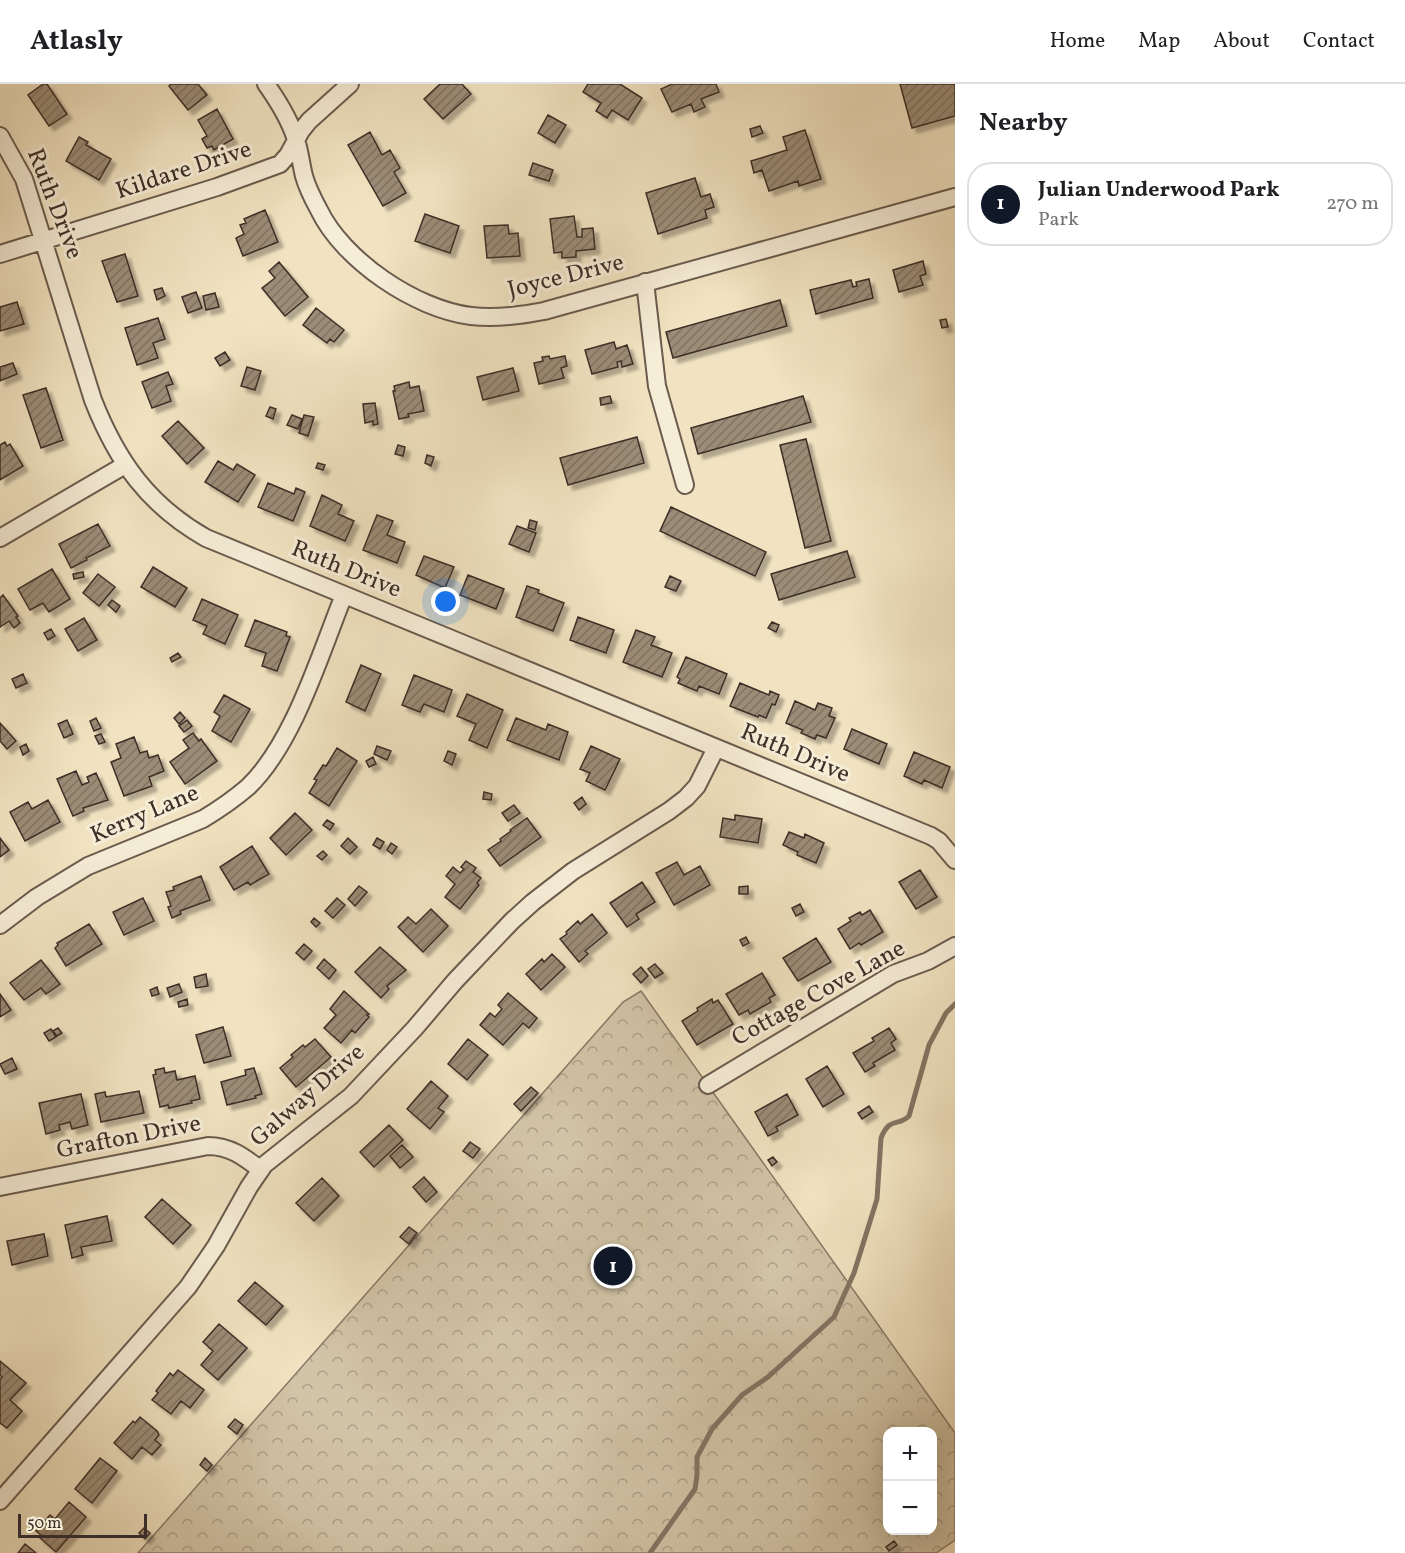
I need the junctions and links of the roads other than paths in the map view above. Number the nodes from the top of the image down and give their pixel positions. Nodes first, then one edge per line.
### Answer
1 (266, 84) edge
2 (350, 84) edge
3 (0, 136) edge
4 (296, 140) junction
5 (955, 197) edge
6 (44, 240) junction
7 (0, 254) edge
8 (645, 282) junction
9 (125, 465) junction
10 (685, 485) dead end
11 (0, 538) edge
12 (344, 595) junction
13 (716, 747) junction
14 (955, 860) edge
15 (0, 925) edge
16 (955, 946) edge
17 (708, 1085) dead end
18 (261, 1170) junction
19 (0, 1187) edge
20 (0, 1501) edge

1 - 4 street, Joyce Drive
2 - 4 street, Kildare Drive
3 - 6 street, Ruth Drive
4 - 6 street, Kildare Drive
4 - 8 street, Joyce Drive
5 - 8 street, Joyce Drive
6 - 7 street, Kildare Drive
6 - 9 street, Ruth Drive
8 - 10 street
9 - 11 street
9 - 12 street, Ruth Drive
12 - 13 street, Ruth Drive
12 - 15 street, Kerry Lane
13 - 14 street, Ruth Drive
13 - 18 street, Galway Drive
16 - 17 street, Cottage Cove Lane
18 - 19 street, Grafton Drive
18 - 20 street, Galway Drive

